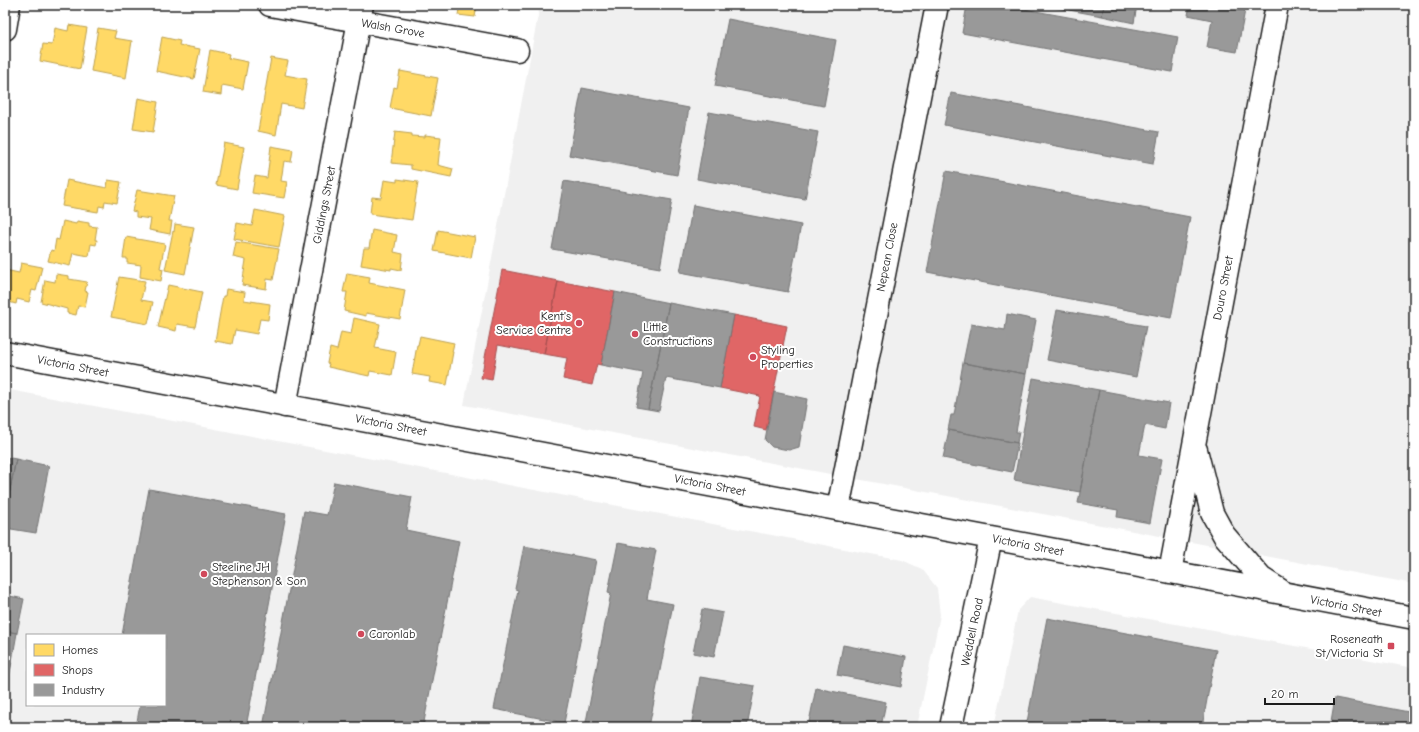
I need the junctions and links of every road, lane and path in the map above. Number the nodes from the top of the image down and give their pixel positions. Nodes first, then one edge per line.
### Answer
1 (10, 5) edge
2 (270, 5) edge
3 (937, 5) edge
4 (1277, 5) edge
5 (361, 13) edge
6 (5, 29) edge
7 (517, 50) dead end
8 (5, 353) edge
9 (286, 406) junction
10 (1194, 443) junction
11 (838, 509) junction
12 (991, 538) junction
13 (1170, 572) junction
14 (1285, 594) junction
15 (1414, 618) edge
16 (951, 727) edge

1 - 6 street
2 - 5 street, Walsh Grove
3 - 11 street, Nepean Close
4 - 10 street, Douro Street
5 - 7 street, Walsh Grove
5 - 9 street, Giddings Street
8 - 9 street, Victoria Street
9 - 11 street, Victoria Street
10 - 13 street, Douro Street
10 - 14 street
11 - 12 street, Victoria Street
12 - 13 street, Victoria Street
12 - 16 street, Weddell Road
13 - 14 street, Victoria Street
14 - 15 street, Victoria Street

